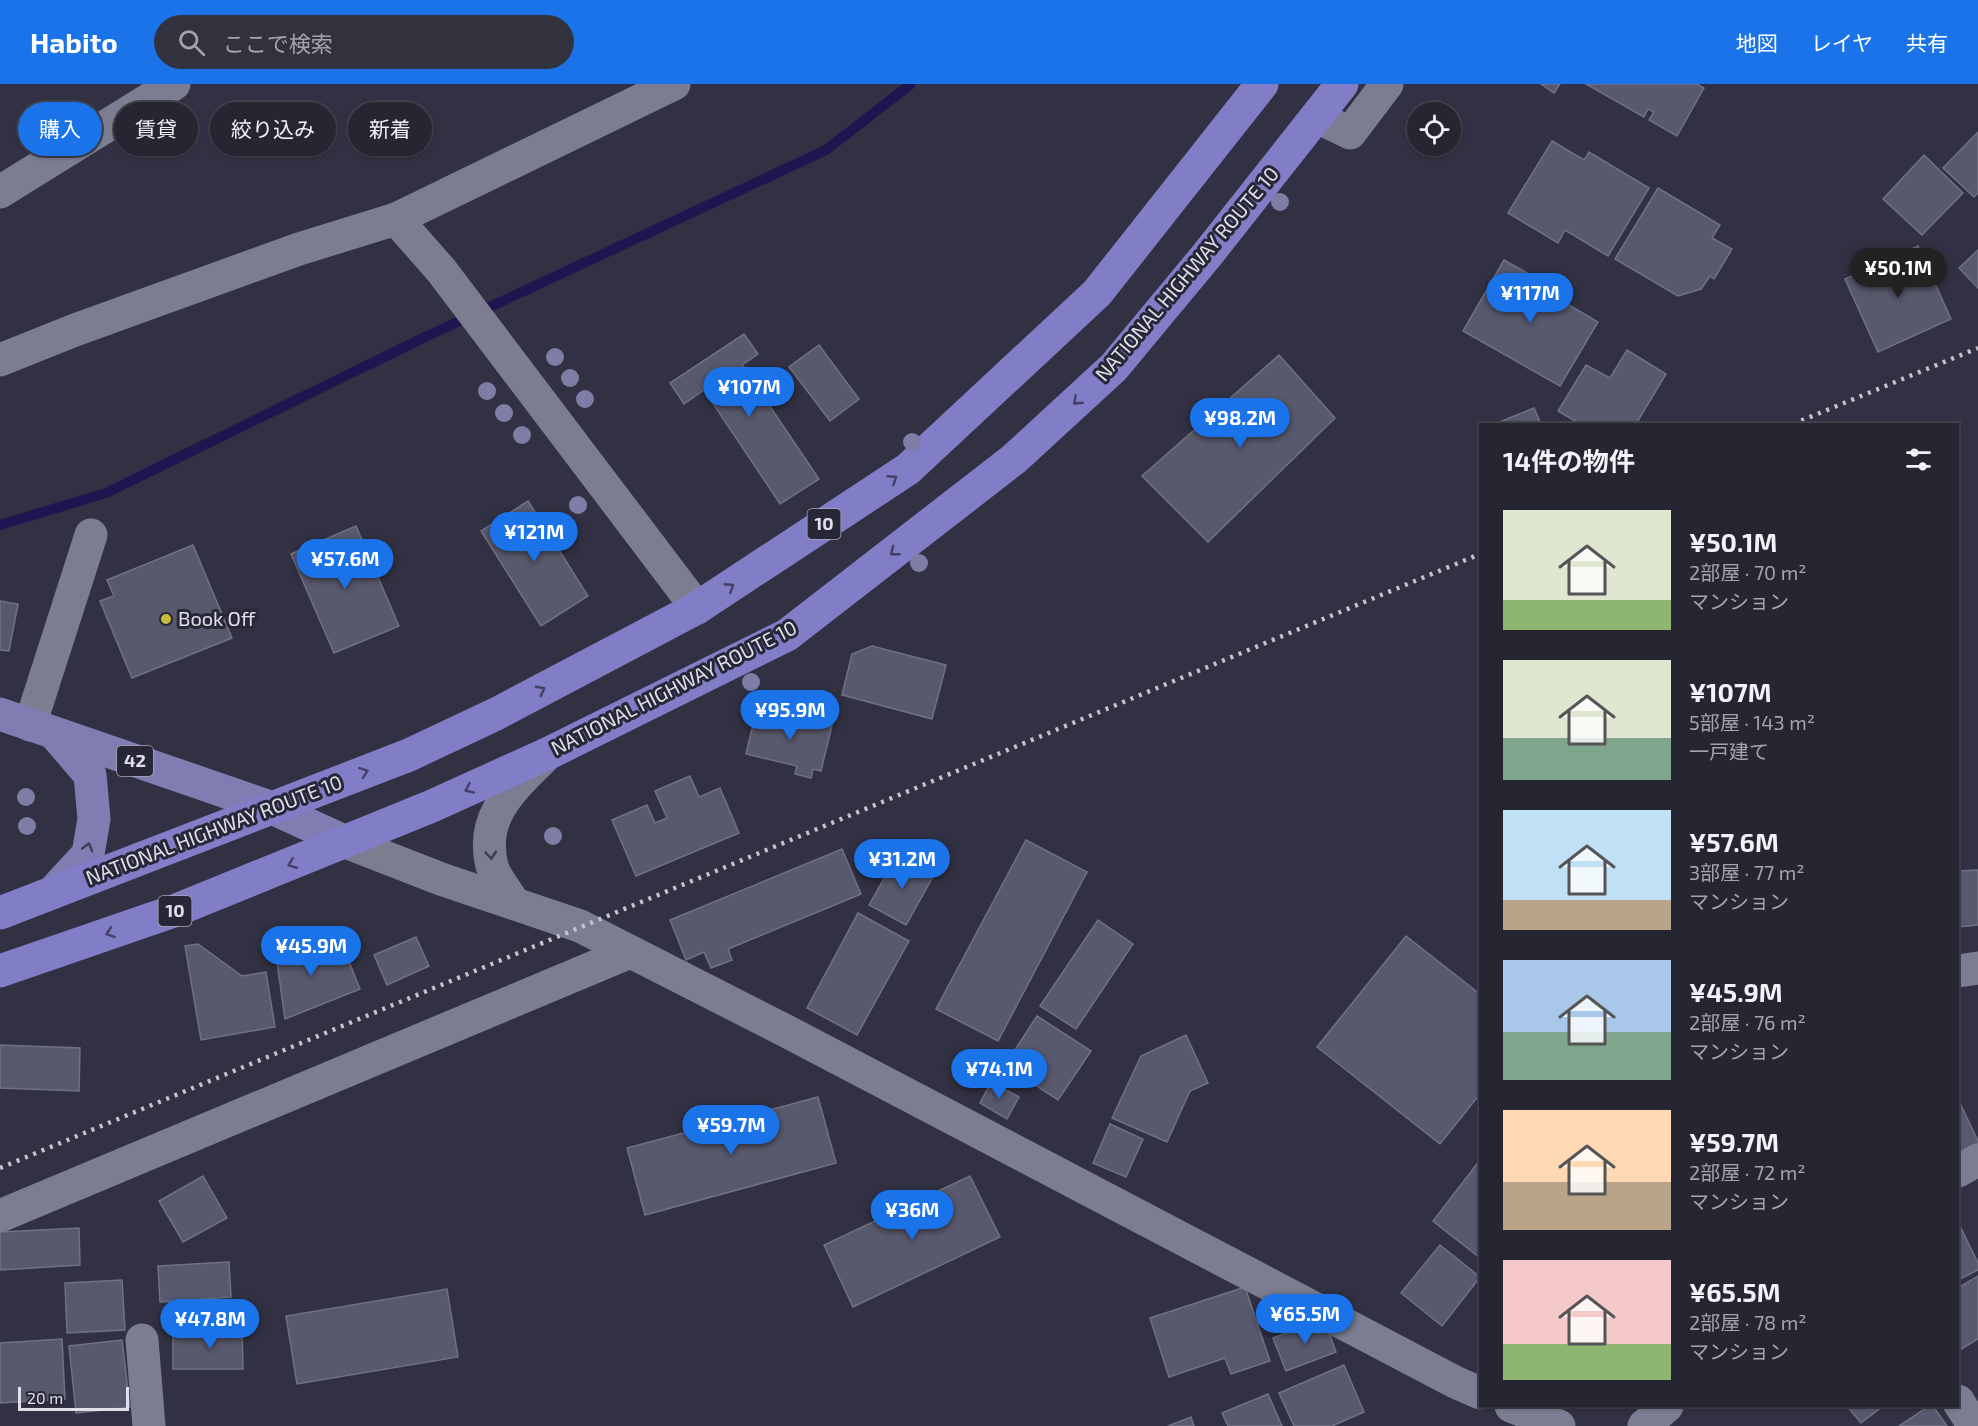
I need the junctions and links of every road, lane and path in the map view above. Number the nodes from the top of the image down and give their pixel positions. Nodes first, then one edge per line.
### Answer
1 (174, 84) edge
2 (675, 84) edge
3 (1262, 84) edge
4 (1342, 84) edge
5 (1387, 84) edge
6 (1317, 117) junction
7 (0, 192) edge
8 (396, 219) junction
9 (0, 360) edge
10 (91, 535) dead end
11 (697, 608) junction
12 (28, 724) edge
13 (547, 754) junction
14 (270, 807) junction
15 (346, 842) junction
16 (53, 892) junction
17 (513, 902) junction
18 (0, 913) edge
19 (630, 952) junction
20 (1978, 968) edge
21 (1959, 970) edge
22 (0, 971) edge
23 (1978, 1160) edge
24 (1959, 1170) edge
25 (0, 1216) edge
26 (142, 1340) dead end
27 (1479, 1393) edge
28 (1959, 1403) edge
29 (1513, 1407) edge
30 (1666, 1407) edge
31 (149, 1426) edge
32 (1559, 1426) edge
33 (1644, 1426) edge
34 (1974, 1426) edge

1 - 7 street
2 - 8 street
11 -> 3 highway, NATIONAL HIGHWAY ROUTE 10 / 10
4 - 6 highway, NATIONAL HIGHWAY ROUTE 10 / 10
5 - 6 street
6 -> 13 highway, NATIONAL HIGHWAY ROUTE 10 / 10
8 - 9 street
8 - 11 street
10 - 12 street
14 -> 11 highway, NATIONAL HIGHWAY ROUTE 10 / 10
12 - 14 main road, 42
16 -> 12 main road
13 -> 15 highway, NATIONAL HIGHWAY ROUTE 10 / 10
13 -> 17 street
14 - 15 main road, 42
14 - 16 highway, NATIONAL HIGHWAY ROUTE 10 / 10
15 - 17 street
15 -> 22 highway, NATIONAL HIGHWAY ROUTE 10 / 10
16 - 18 highway, NATIONAL HIGHWAY ROUTE 10 / 10
17 - 19 street
19 - 25 street
19 - 27 street
20 - 21 street
23 - 24 street
26 - 31 street
28 - 34 street
29 - 32 street
30 - 33 street

